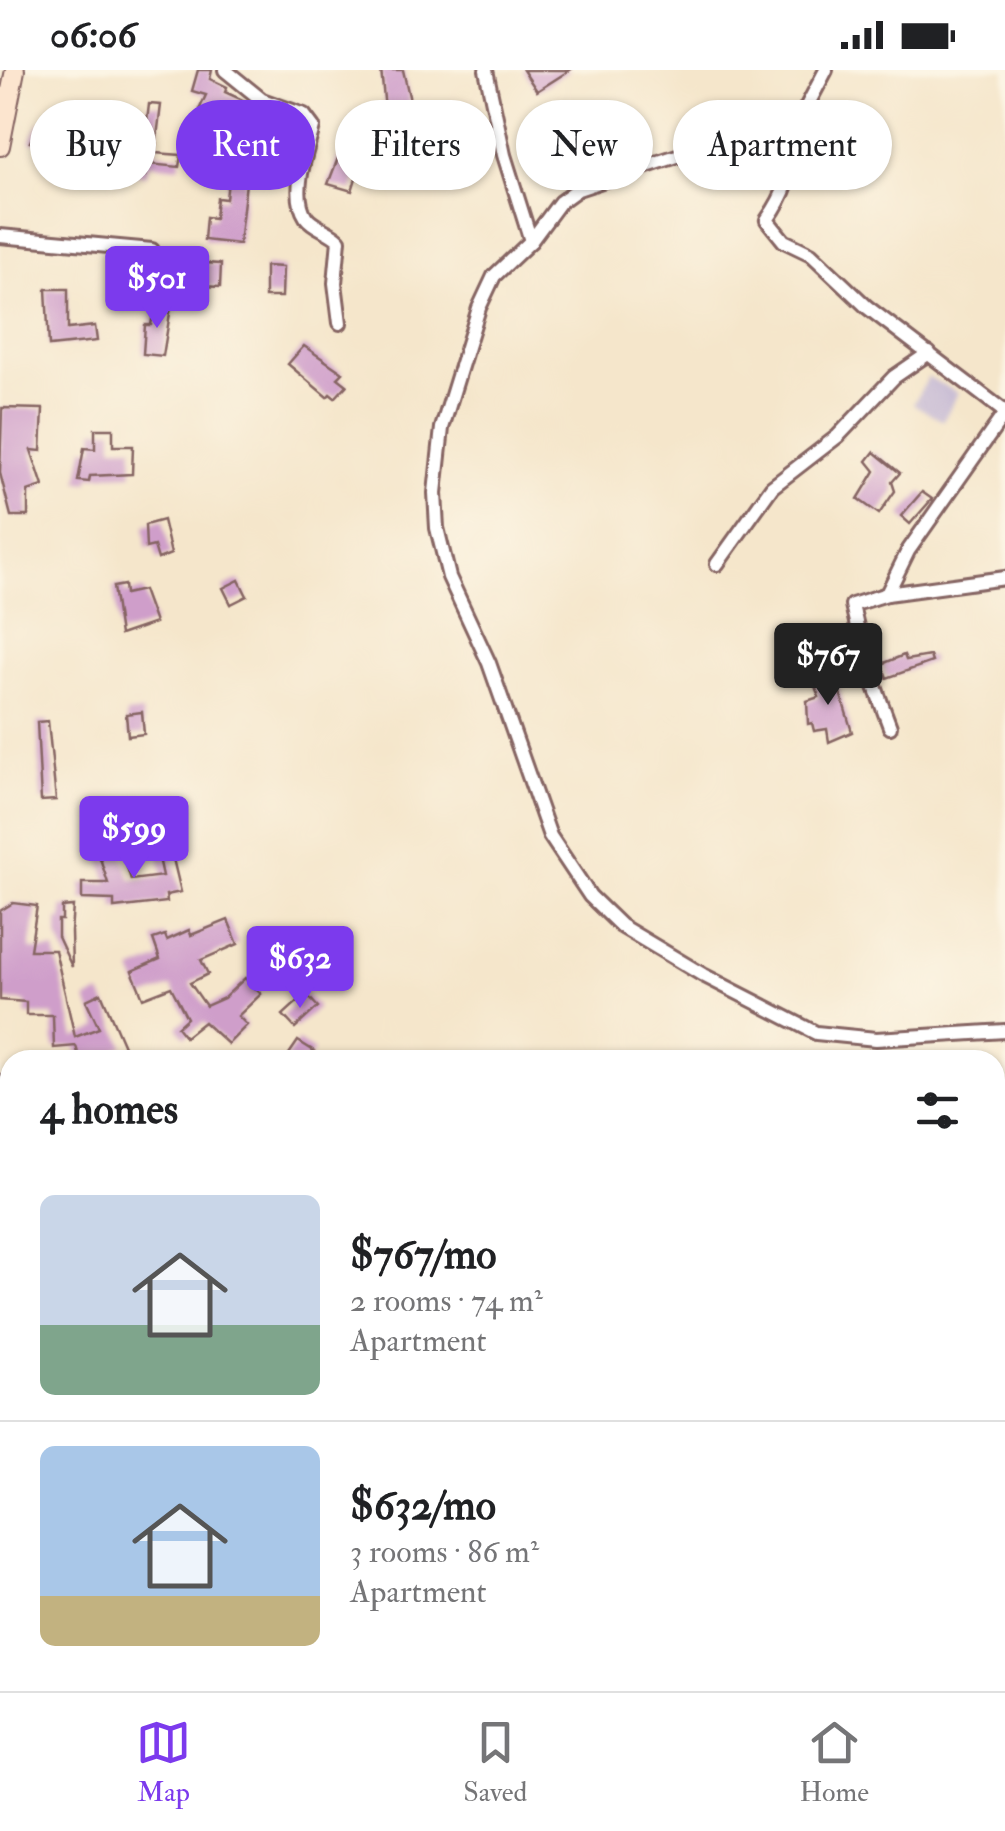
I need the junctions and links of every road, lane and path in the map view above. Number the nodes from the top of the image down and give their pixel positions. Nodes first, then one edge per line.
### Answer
1 (15, 70) edge
2 (225, 70) edge
3 (486, 70) edge
4 (826, 70) edge
5 (810, 100) edge
6 (0, 146) edge
7 (673, 159) edge
8 (788, 190) edge
9 (0, 236) edge
10 (530, 241) junction
11 (152, 250) dead end
12 (340, 323) dead end
13 (929, 353) junction
14 (1005, 412) edge
15 (717, 564) dead end
16 (1005, 578) edge
17 (888, 594) junction
18 (890, 727) dead end
19 (1005, 1031) edge

1 - 6 main road
2 - 12 street
3 - 10 street
4 - 5 street
7 - 10 street
8 - 13 street
9 - 11 street
10 - 19 street
13 - 14 street
13 - 15 street
14 - 17 street
16 - 17 street
17 - 18 street

